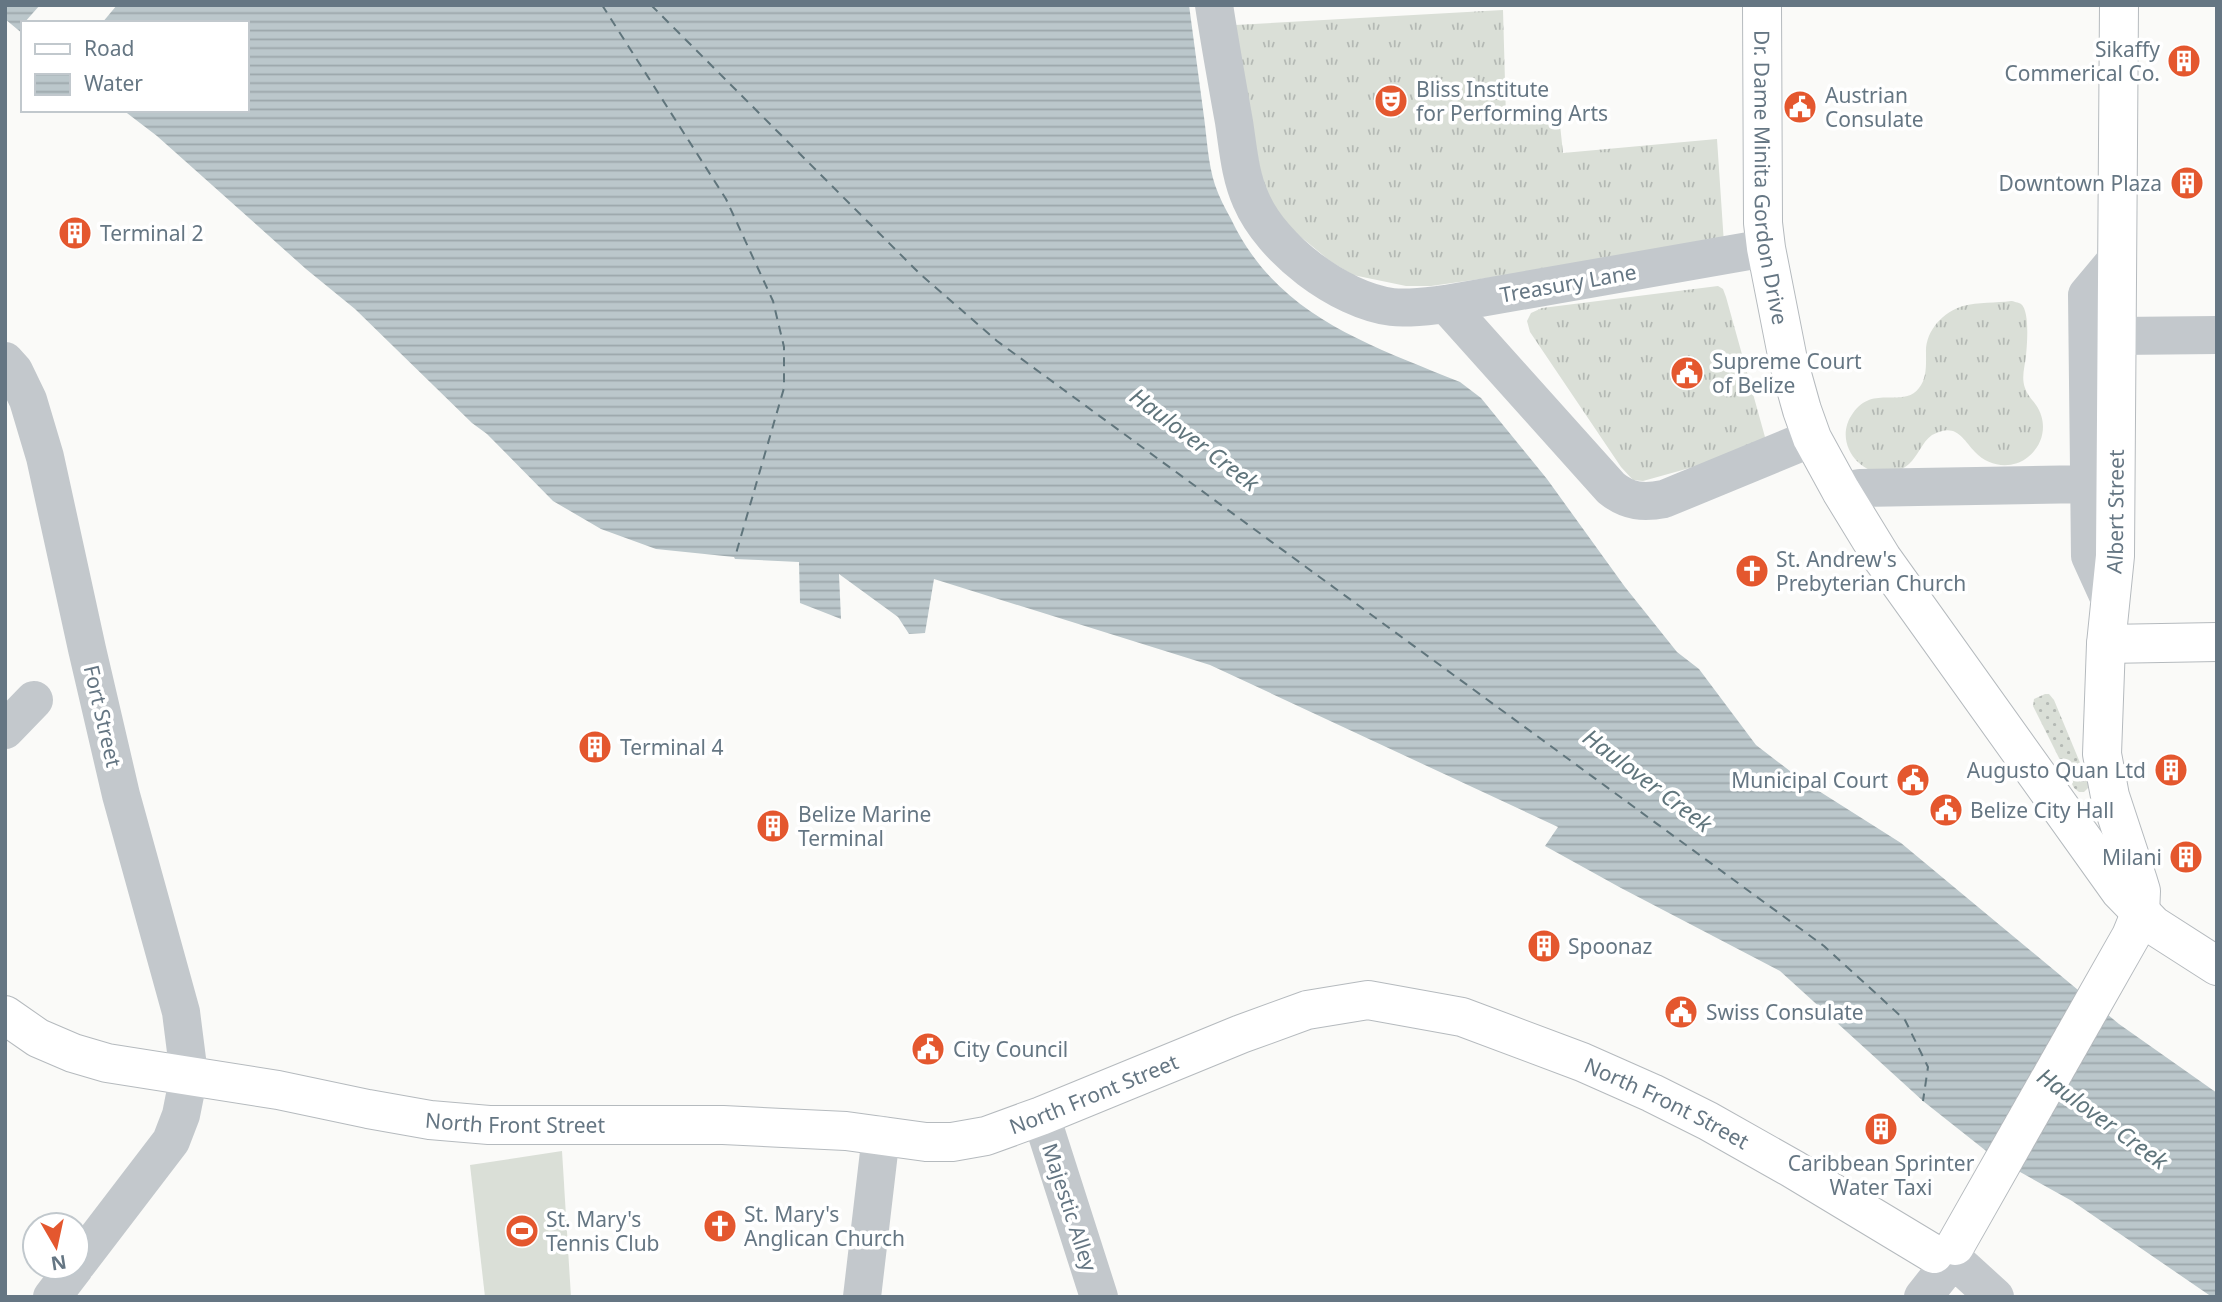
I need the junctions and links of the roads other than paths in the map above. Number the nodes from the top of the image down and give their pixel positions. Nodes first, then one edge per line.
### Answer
1 (1214, 5) edge
2 (1762, 5) edge
3 (2119, 5) edge
4 (1766, 248) junction
5 (2118, 259) junction
6 (1446, 304) junction
7 (2217, 335) edge
8 (2118, 336) junction
9 (5, 361) edge
10 (1812, 438) junction
11 (2088, 484) junction
12 (1841, 491) junction
13 (2110, 600) junction
14 (2217, 642) edge
15 (2106, 644) junction
16 (34, 700) dead end
17 (5, 730) edge
18 (2140, 914) junction
19 (2217, 966) edge
20 (5, 1015) edge
21 (189, 1075) junction
22 (1041, 1116) junction
23 (881, 1135) junction
24 (91, 1246) edge
25 (1943, 1267) edge
26 (64, 1281) edge
27 (52, 1297) edge
28 (862, 1297) edge
29 (1099, 1297) edge
30 (1995, 1297) edge

1 - 6 street, Treasury Lane
2 - 4 main road, Dr. Dame Minita Gordon Drive
3 - 5 main road, Albert Street
4 - 6 street, Treasury Lane
4 - 10 main road, Dr. Dame Minita Gordon Drive
5 - 8 main road, Albert Street
5 - 11 street
6 - 10 street
7 - 8 street
8 - 13 main road, Albert Street
9 - 21 street, Fort Street
10 - 12 main road, Dr. Dame Minita Gordon Drive
11 - 12 street
11 - 13 street
12 - 18 main road, Dr. Dame Minita Gordon Drive
13 - 15 main road, Albert Street
14 - 15 main road
15 - 18 main road, Albert Street
16 - 17 street
18 - 19 main road, Dr. Dame Minita Gordon Drive
18 - 25 main road, Albert Street
20 - 21 main road, North Front Street
21 - 23 main road, North Front Street
21 - 24 street, Fort Street
22 - 23 main road, North Front Street
22 - 25 main road, North Front Street
22 - 29 street, Majestic Alley
23 - 28 street
25 - 30 street, North Front Street
26 - 27 street, Fort Street

